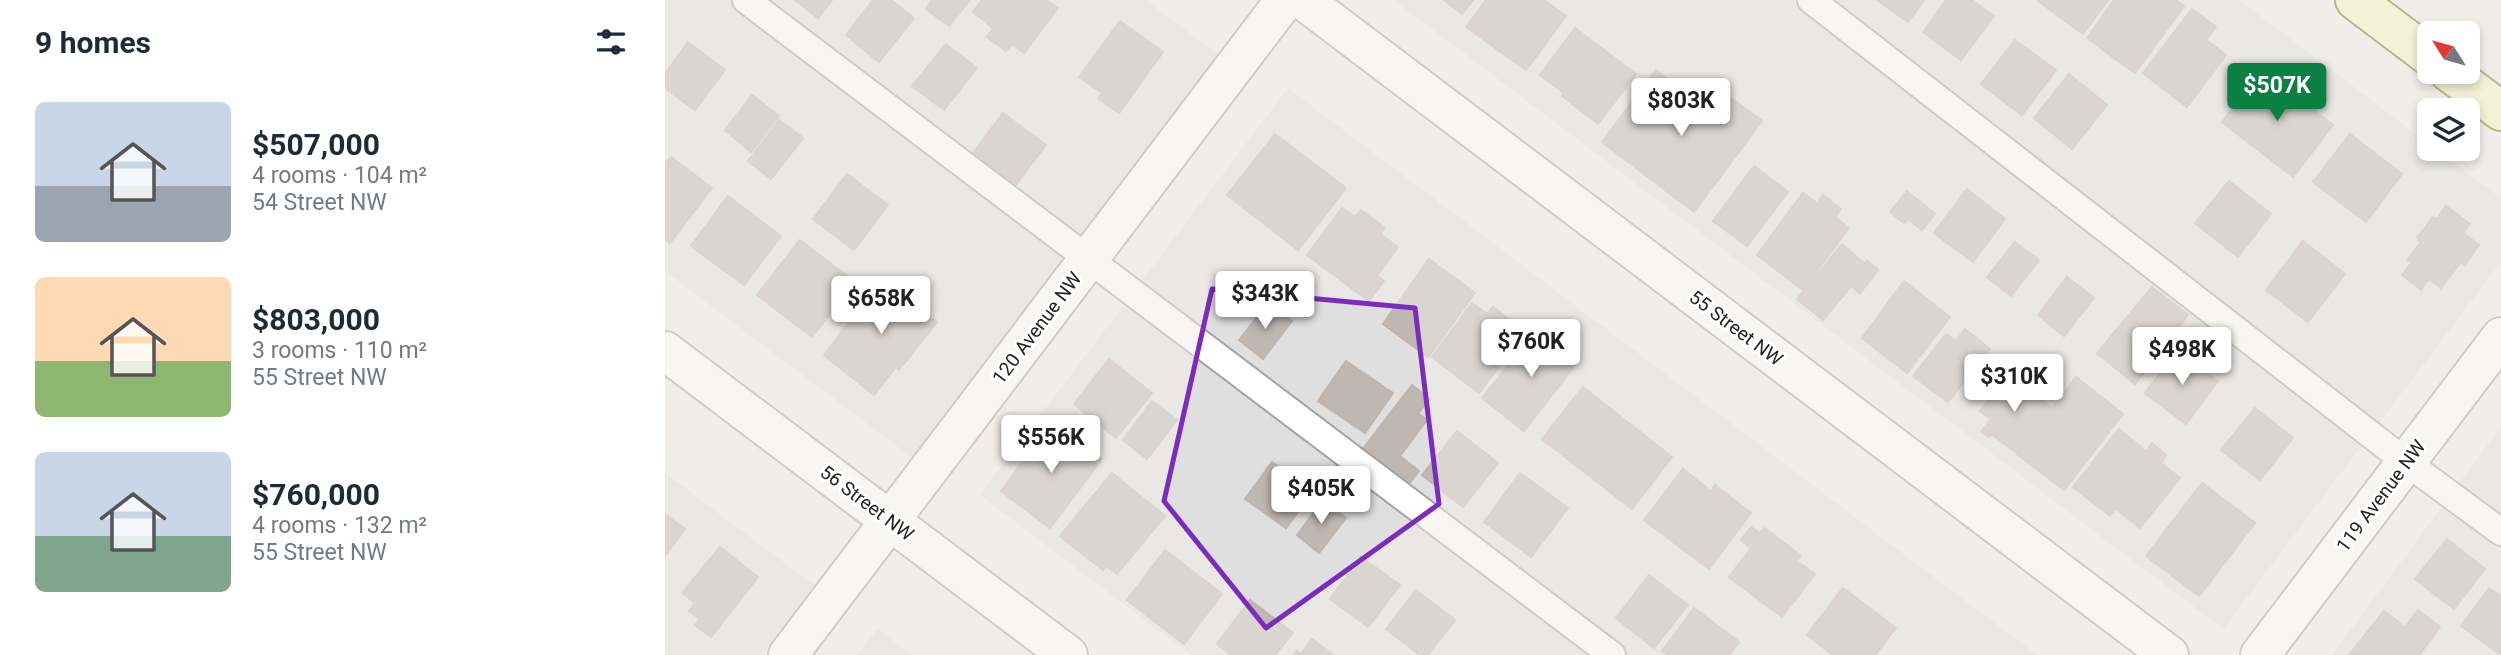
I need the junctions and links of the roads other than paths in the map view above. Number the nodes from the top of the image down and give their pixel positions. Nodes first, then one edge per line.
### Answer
1 (745, 0) edge
2 (1285, 0) edge
3 (1303, 0) edge
4 (1811, 0) edge
5 (2355, 0) edge
6 (2417, 48) edge
7 (2465, 84) edge
8 (2501, 111) edge
9 (1089, 259) junction
10 (2501, 337) edge
11 (665, 351) edge
12 (2406, 462) junction
13 (890, 521) junction
14 (2501, 532) edge
15 (788, 655) edge
16 (1068, 655) edge
17 (1612, 655) edge
18 (2169, 655) edge
19 (2260, 655) edge

1 - 9 lane
2 - 9 street, 120 Avenue NW
3 - 18 street, 55 Street NW
4 - 12 lane
5 - 6 street
7 - 8 street
9 - 13 street, 120 Avenue NW
9 - 17 lane
10 - 12 street, 119 Avenue NW
11 - 13 street, 56 Street NW
12 - 14 lane
12 - 19 street, 119 Avenue NW
13 - 15 street, 120 Avenue NW
13 - 16 street, 56 Street NW

